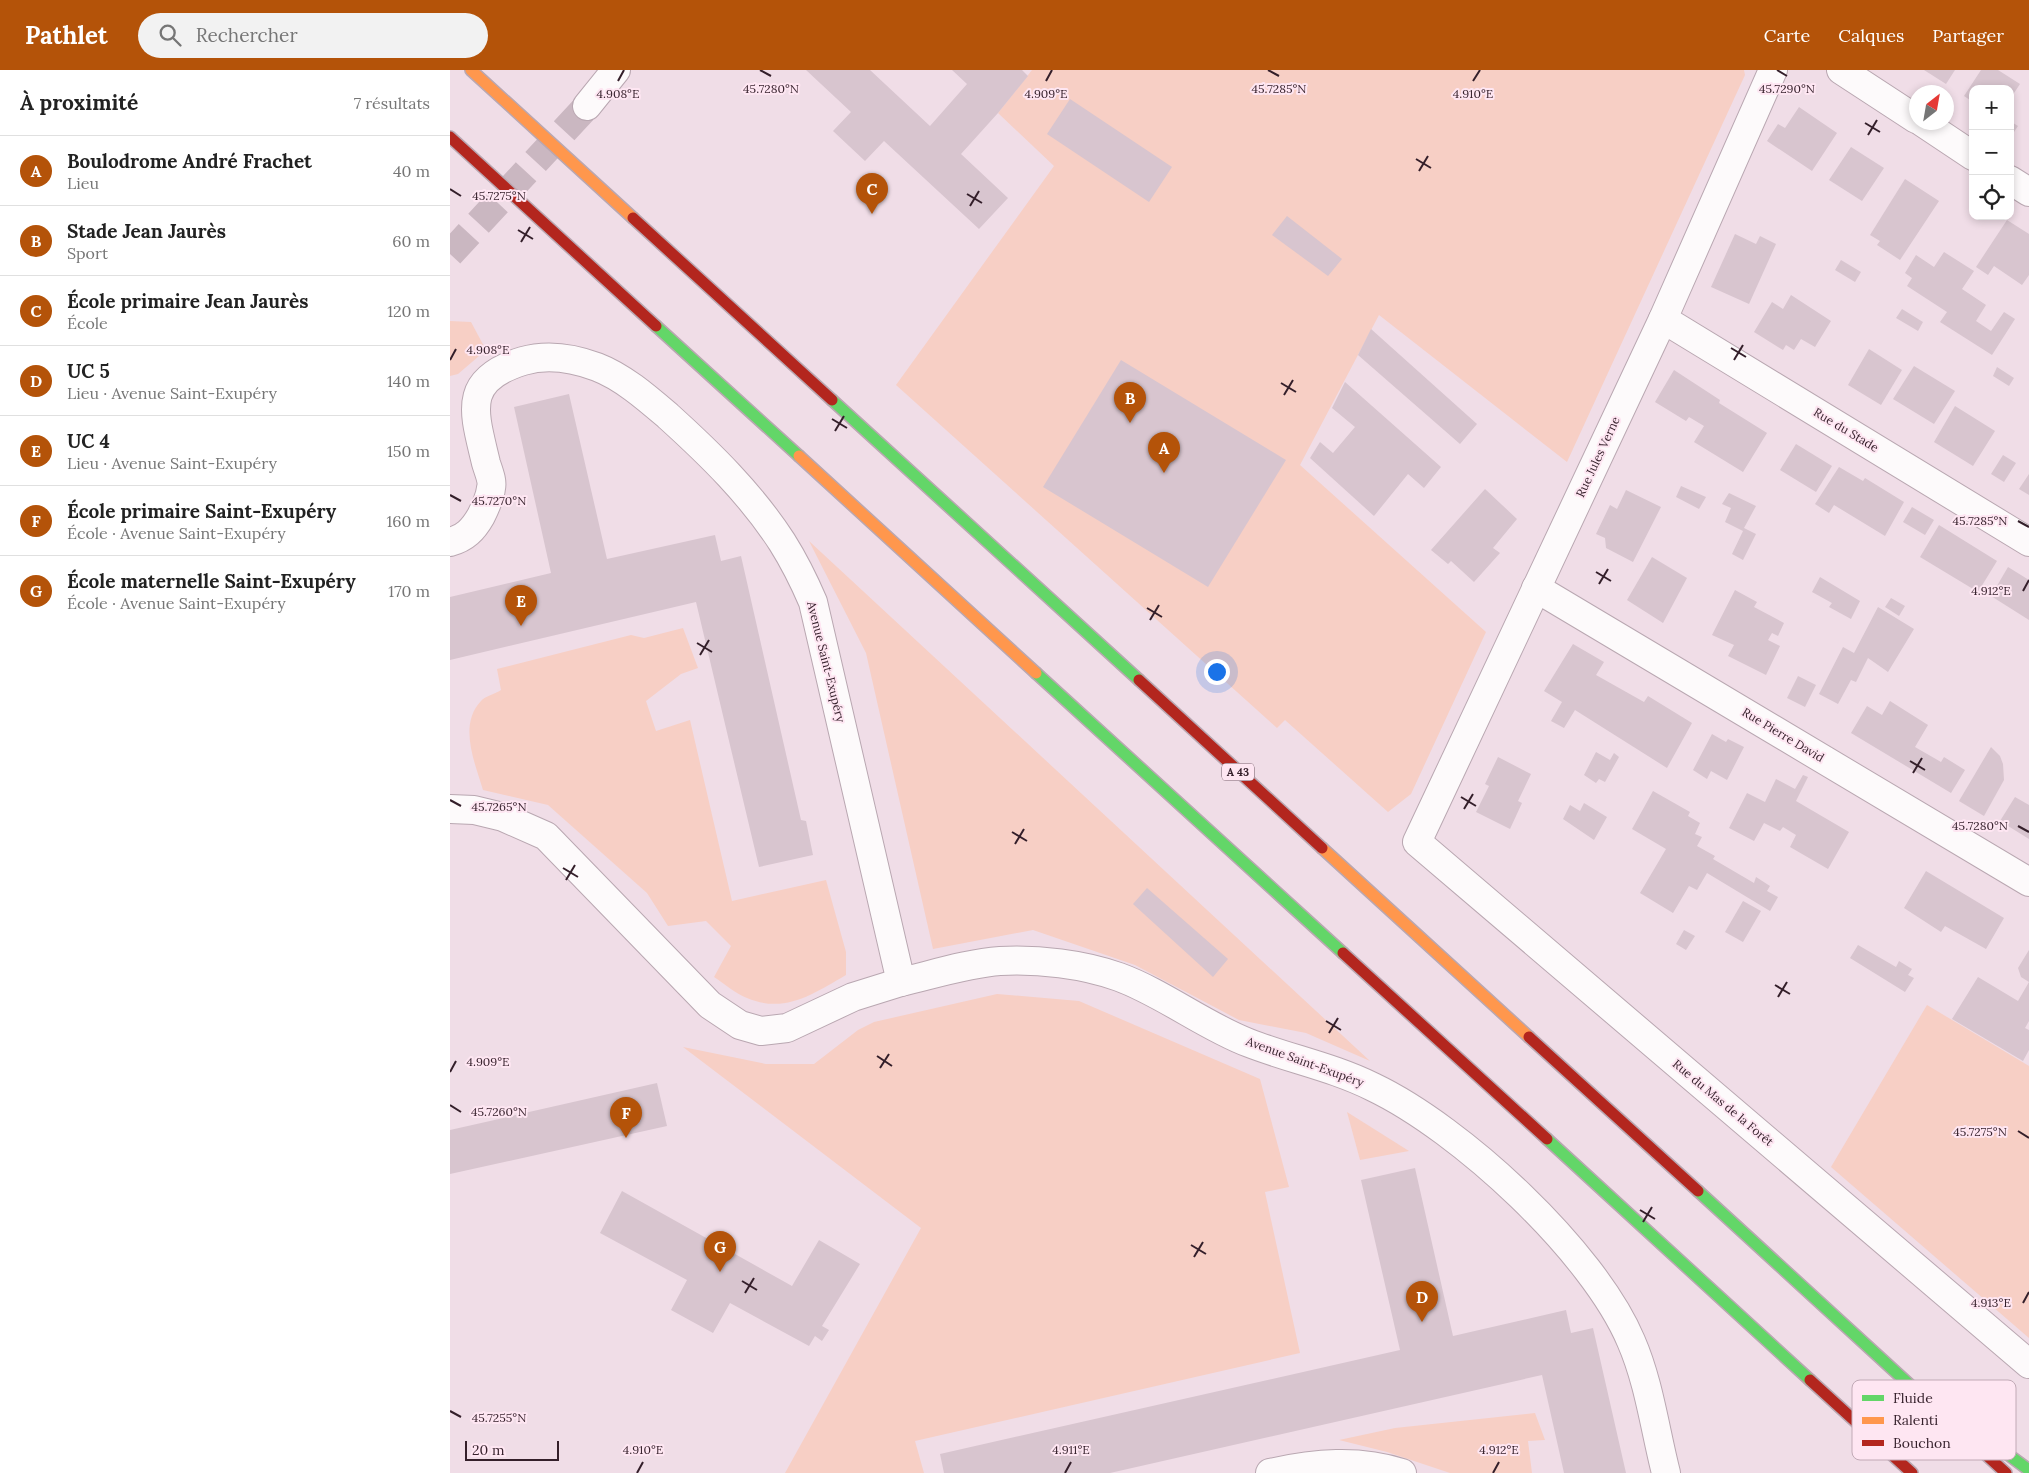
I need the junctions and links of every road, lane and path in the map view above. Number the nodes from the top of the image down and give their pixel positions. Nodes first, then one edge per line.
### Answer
1 (471, 70) edge
2 (616, 70) edge
3 (1773, 70) edge
4 (1841, 70) edge
5 (587, 106) tunnel mouth
6 (1909, 114) edge
7 (1934, 130) edge
8 (450, 137) edge
9 (1969, 153) edge
10 (2014, 183) edge
11 (2029, 192) edge
12 (1663, 319) junction
13 (450, 542) edge
14 (2029, 542) edge
15 (1536, 588) junction
16 (450, 809) edge
17 (1417, 842) joint
18 (2029, 882) edge
19 (901, 982) junction
20 (1874, 1354) junction
21 (2029, 1364) edge
22 (1903, 1380) edge
23 (1909, 1380) edge
24 (1852, 1418) edge
25 (1898, 1460) edge
26 (1992, 1460) edge
27 (2016, 1460) edge
28 (2029, 1470) edge
29 (1270, 1473) edge
30 (1402, 1473) edge
31 (1666, 1473) edge
32 (1912, 1473) edge
33 (2006, 1473) edge

1 - 20 highway, A 43
2 - 5 street
3 - 12 street, Rue Jules Verne
4 - 6 street
7 - 9 street
8 - 24 highway
10 - 11 street
12 - 14 street, Rue du Stade
12 - 15 street, Rue Jules Verne
13 - 19 street, Avenue Saint-Exupéry
15 - 17 street, Rue Jules Verne
15 - 18 street, Rue Pierre David
16 - 19 street, Avenue Saint-Exupéry
17 - 21 street, Rue du Mas de la Forêt
19 - 31 street, Avenue Saint-Exupéry
20 - 22 highway, A 43
20 - 23 highway
25 - 32 highway
26 - 33 highway, A 43
27 - 28 highway
29 - 30 street

